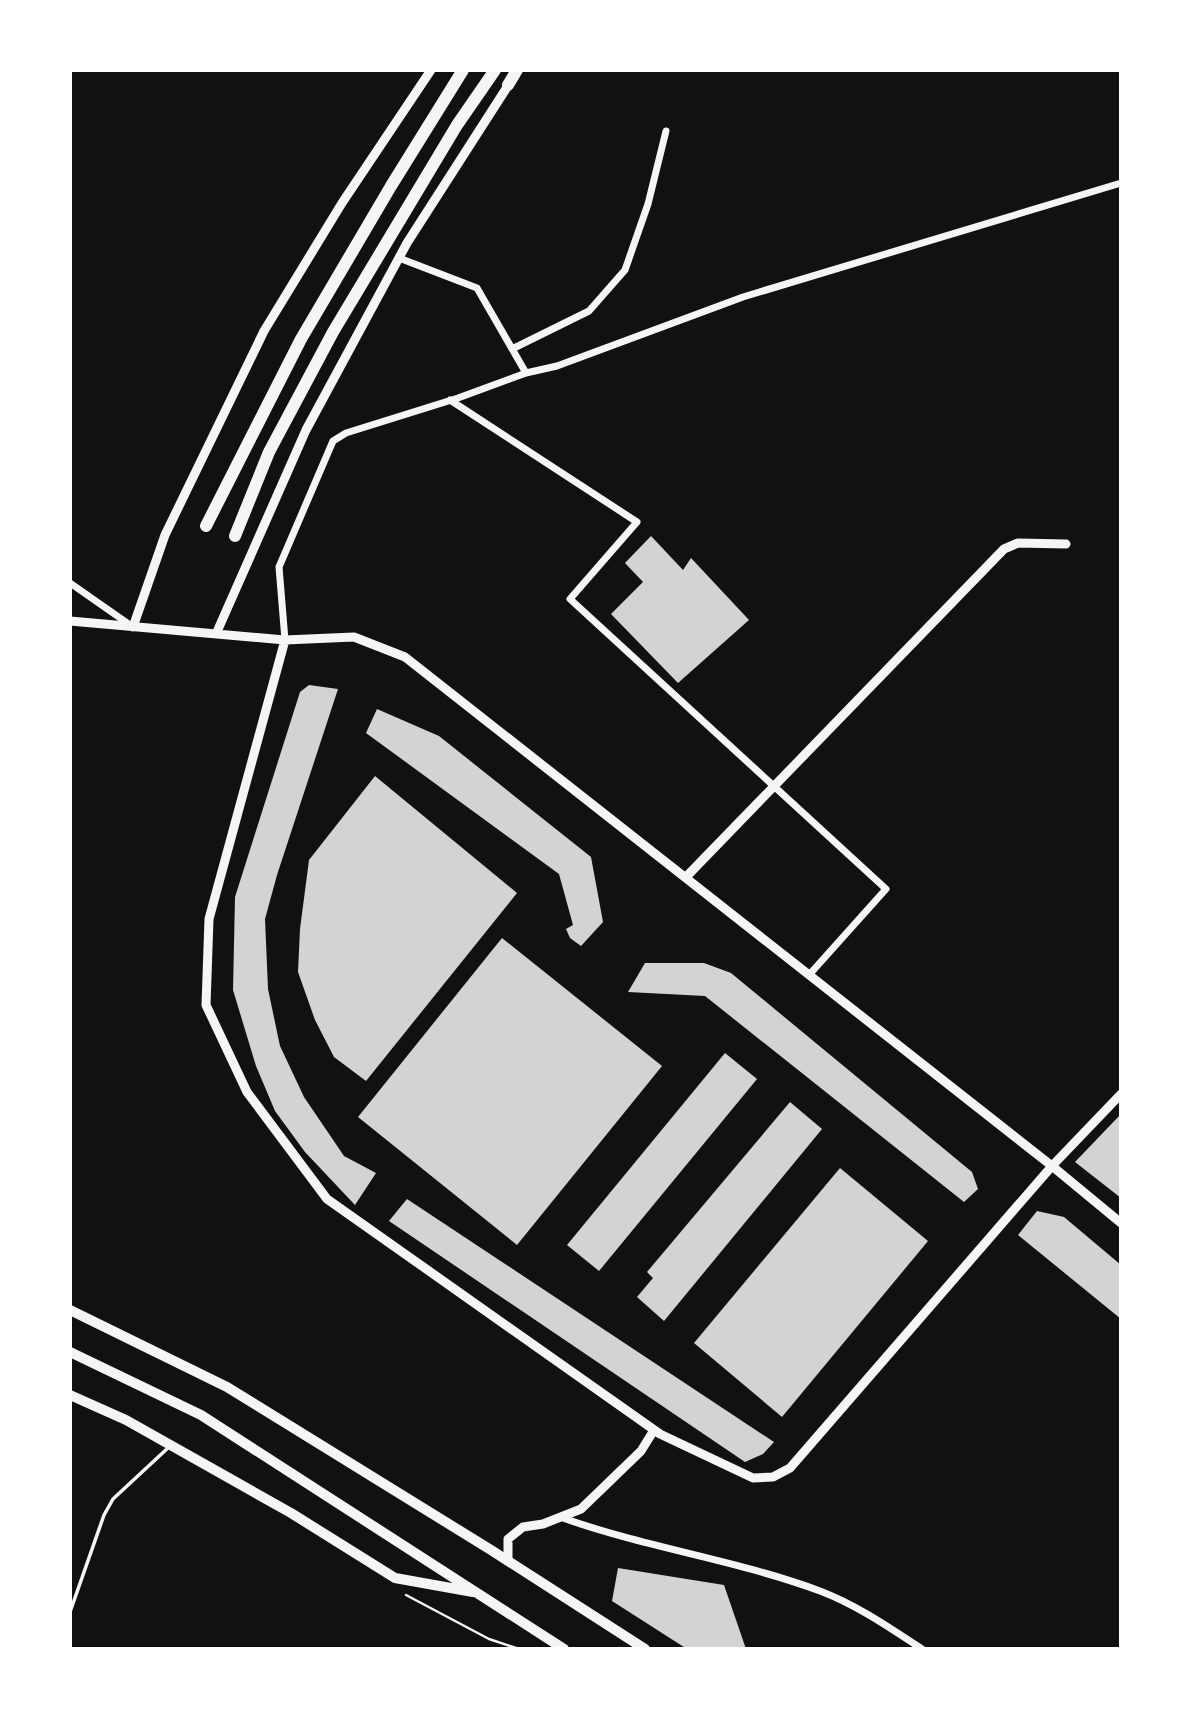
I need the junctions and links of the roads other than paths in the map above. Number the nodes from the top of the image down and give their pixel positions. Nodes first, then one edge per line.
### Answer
1 (431, 70) edge
2 (463, 70) edge
3 (495, 70) edge
4 (519, 70) edge
5 (508, 85) joint
6 (666, 131) dead end
7 (1121, 183) edge
8 (399, 258) junction
9 (512, 349) junction
10 (526, 373) junction
11 (450, 400) junction
12 (206, 526) dead end
13 (235, 536) dead end
14 (1066, 544) dead end
15 (70, 583) edge
16 (70, 621) edge
17 (133, 627) junction
18 (216, 634) junction
19 (285, 640) junction
20 (773, 787) junction
21 (686, 877) junction
22 (809, 975) junction
23 (1121, 1094) edge
24 (1052, 1166) junction
25 (1121, 1223) edge
26 (70, 1310) edge
27 (70, 1352) edge
28 (70, 1395) edge
29 (654, 1430) junction
30 (171, 1445) junction
31 (564, 1518) junction
32 (508, 1561) junction
33 (478, 1593) junction
34 (70, 1612) edge
35 (564, 1649) edge
36 (645, 1649) edge
37 (922, 1649) edge

1 - 17 street
2 - 12 highway
3 - 13 highway
4 - 5 highway
5 - 8 street
6 - 9 street
7 - 10 street
8 - 9 street
8 - 18 street
9 - 10 street
10 - 11 street
11 - 19 street
11 - 20 street
14 - 20 street
15 - 17 street
16 - 17 street
17 - 18 street
18 - 19 street
19 - 21 street
19 - 29 street
20 - 21 street
20 - 22 street
21 - 22 street
22 - 24 street
23 - 24 street
24 - 25 street
24 - 29 street
26 - 32 main road
27 - 33 main road
28 - 30 main road
29 - 31 street
30 - 33 main road
30 - 34 lane
31 - 32 street
31 - 37 street
32 - 36 main road
33 - 35 main road

